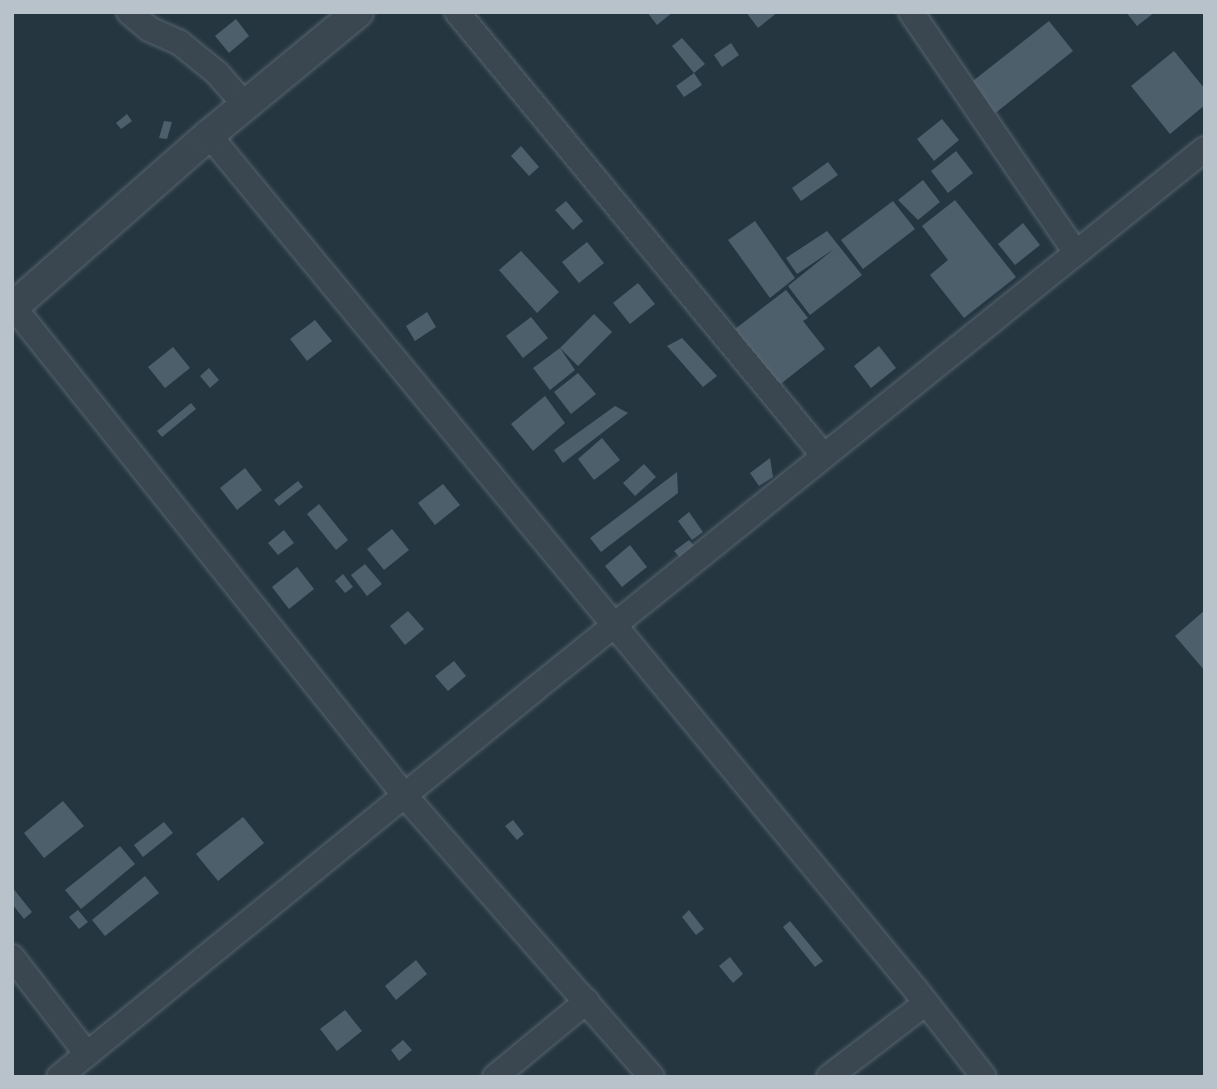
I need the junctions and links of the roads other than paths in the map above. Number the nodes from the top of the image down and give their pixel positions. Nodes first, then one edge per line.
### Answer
1 (129, 12) edge
2 (358, 12) edge
3 (457, 12) edge
4 (911, 12) edge
5 (245, 105) junction
6 (209, 135) junction
7 (1205, 149) edge
8 (1076, 253) junction
9 (13, 307) edge
10 (824, 456) junction
11 (614, 625) junction
12 (405, 796) junction
13 (12, 957) edge
14 (587, 1001) junction
15 (926, 1003) junction
16 (87, 1054) junction
17 (60, 1077) edge
18 (495, 1077) edge
19 (652, 1077) edge
20 (829, 1077) edge
21 (984, 1077) edge

1 - 5 street
2 - 5 street
3 - 10 street
4 - 8 street
5 - 6 street
6 - 9 street
6 - 11 street
7 - 8 street
8 - 10 street
9 - 12 street
10 - 11 street
11 - 12 street
11 - 15 street
12 - 14 street
12 - 16 street
13 - 16 street
14 - 18 street
14 - 19 street
15 - 20 street
15 - 21 street
16 - 17 street

